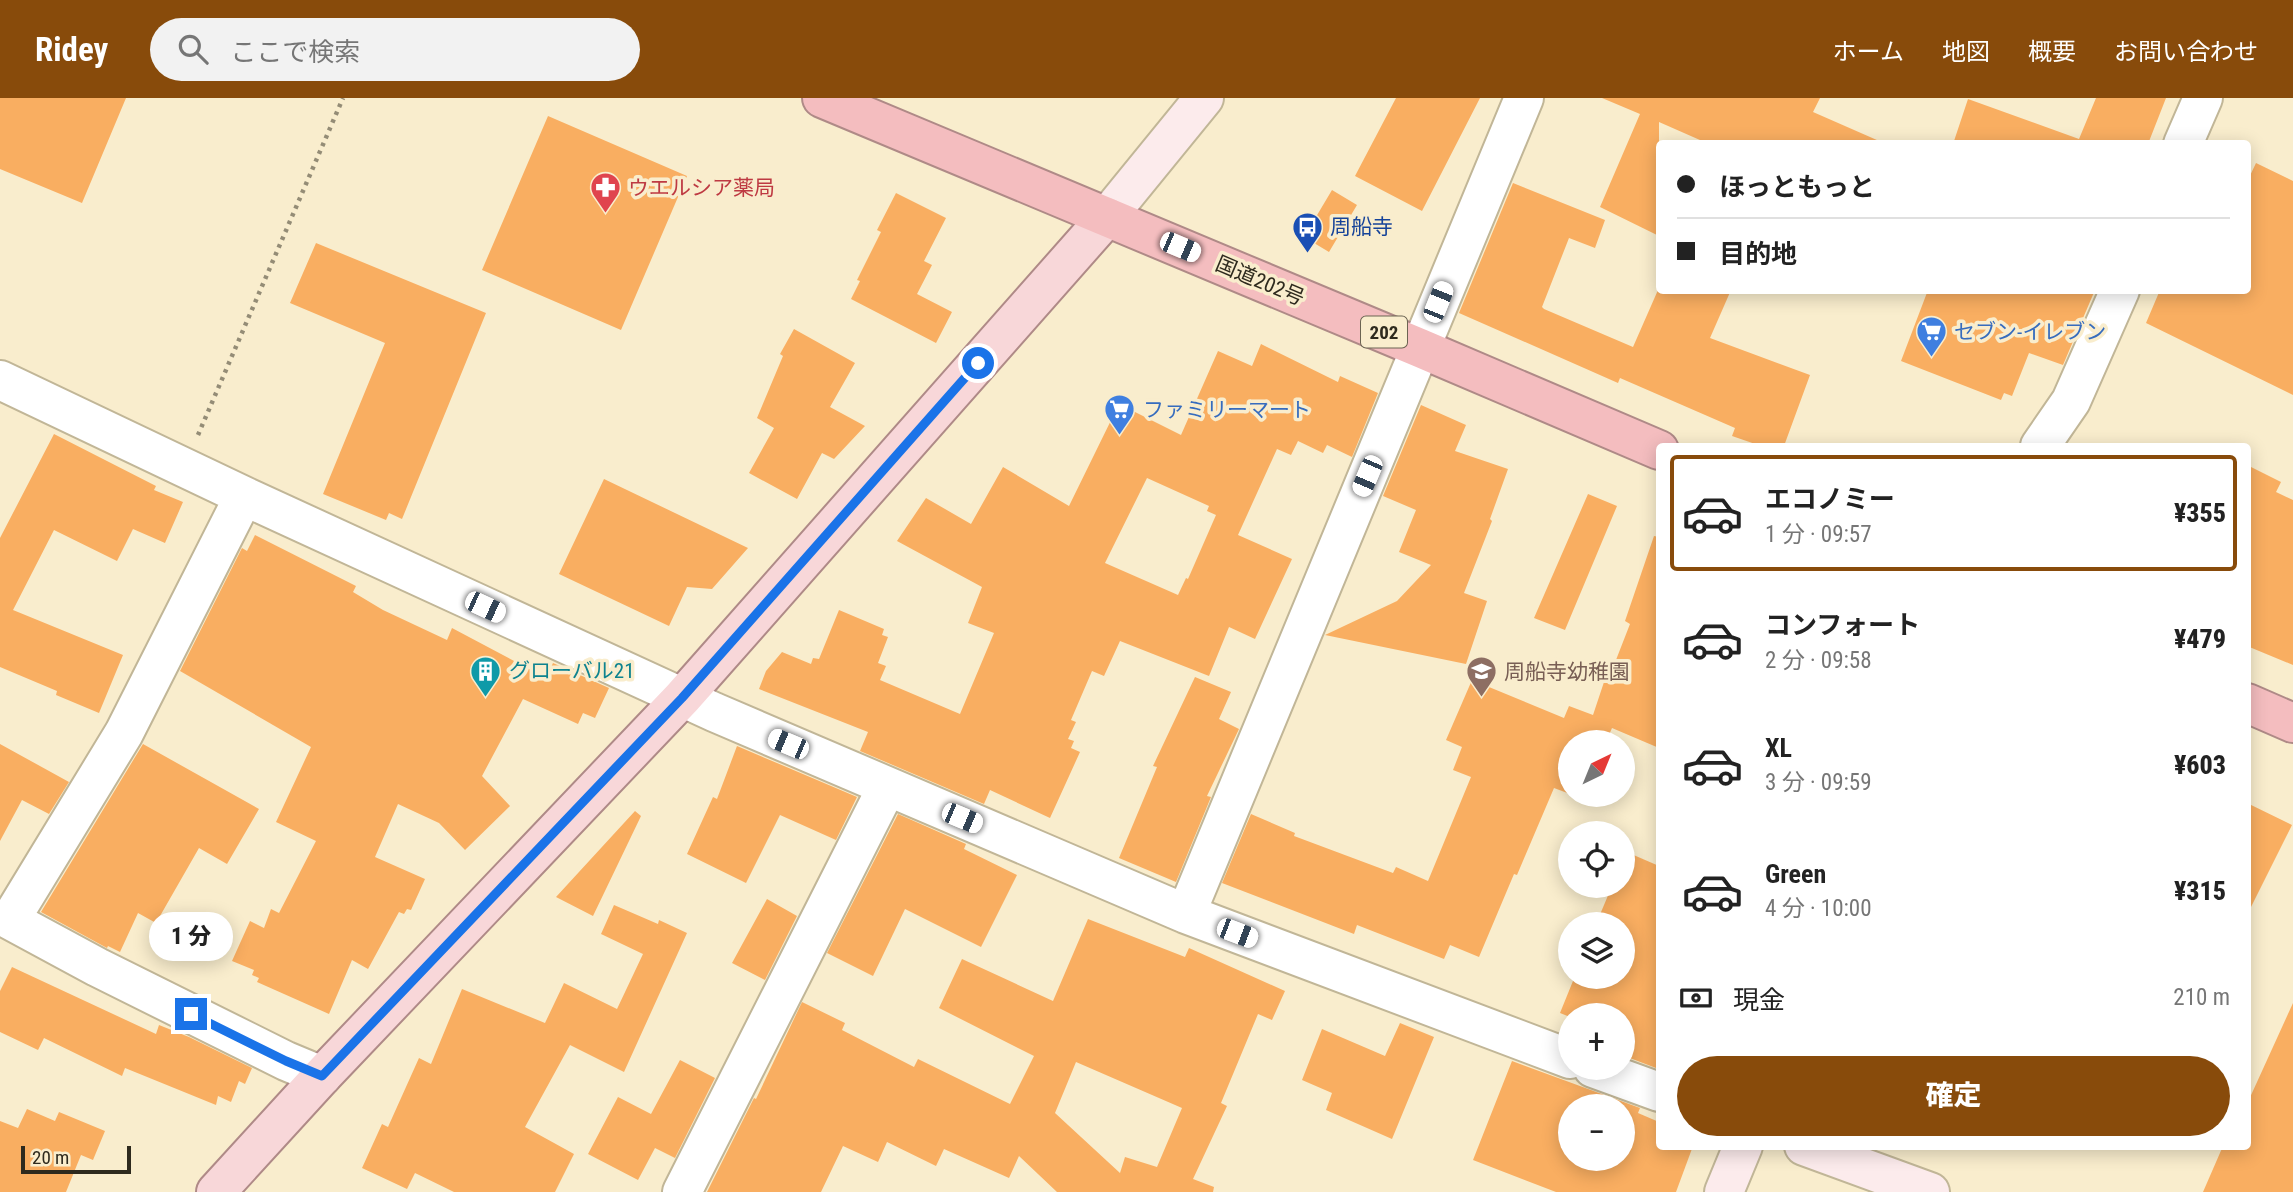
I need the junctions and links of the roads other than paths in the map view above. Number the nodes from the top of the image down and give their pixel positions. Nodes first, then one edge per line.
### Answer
1 (1204, 98) edge
2 (1524, 98) edge
3 (2203, 98) edge
4 (842, 102) edge
5 (2185, 140) edge
6 (1107, 217) junction
7 (2118, 294) edge
8 (1420, 348) junction
9 (0, 380) edge
10 (2042, 443) edge
11 (1656, 449) edge
12 (244, 496) junction
13 (682, 698) junction
14 (2251, 705) edge
15 (2293, 723) edge
16 (887, 786) junction
17 (1186, 914) junction
18 (1558, 1054) edge
19 (322, 1076) junction
20 (1626, 1080) edge
21 (1656, 1091) edge
22 (1741, 1150) edge
23 (1815, 1150) edge
24 (216, 1192) edge
25 (682, 1192) edge
26 (1724, 1192) edge
27 (1930, 1192) edge

1 - 6 main road
2 - 8 street
3 - 5 street
4 - 6 highway, 国道202号 / 202
6 - 8 highway, 国道202号 / 202
6 - 13 main road
7 - 10 street
8 - 11 highway, 国道202号 / 202
8 - 17 street
9 - 12 street
12 - 13 street
12 - 19 street
13 - 16 street
13 - 19 main road
14 - 15 highway
16 - 17 street
16 - 25 street
17 - 18 street
19 - 24 main road
20 - 21 street
22 - 26 main road
23 - 27 main road

